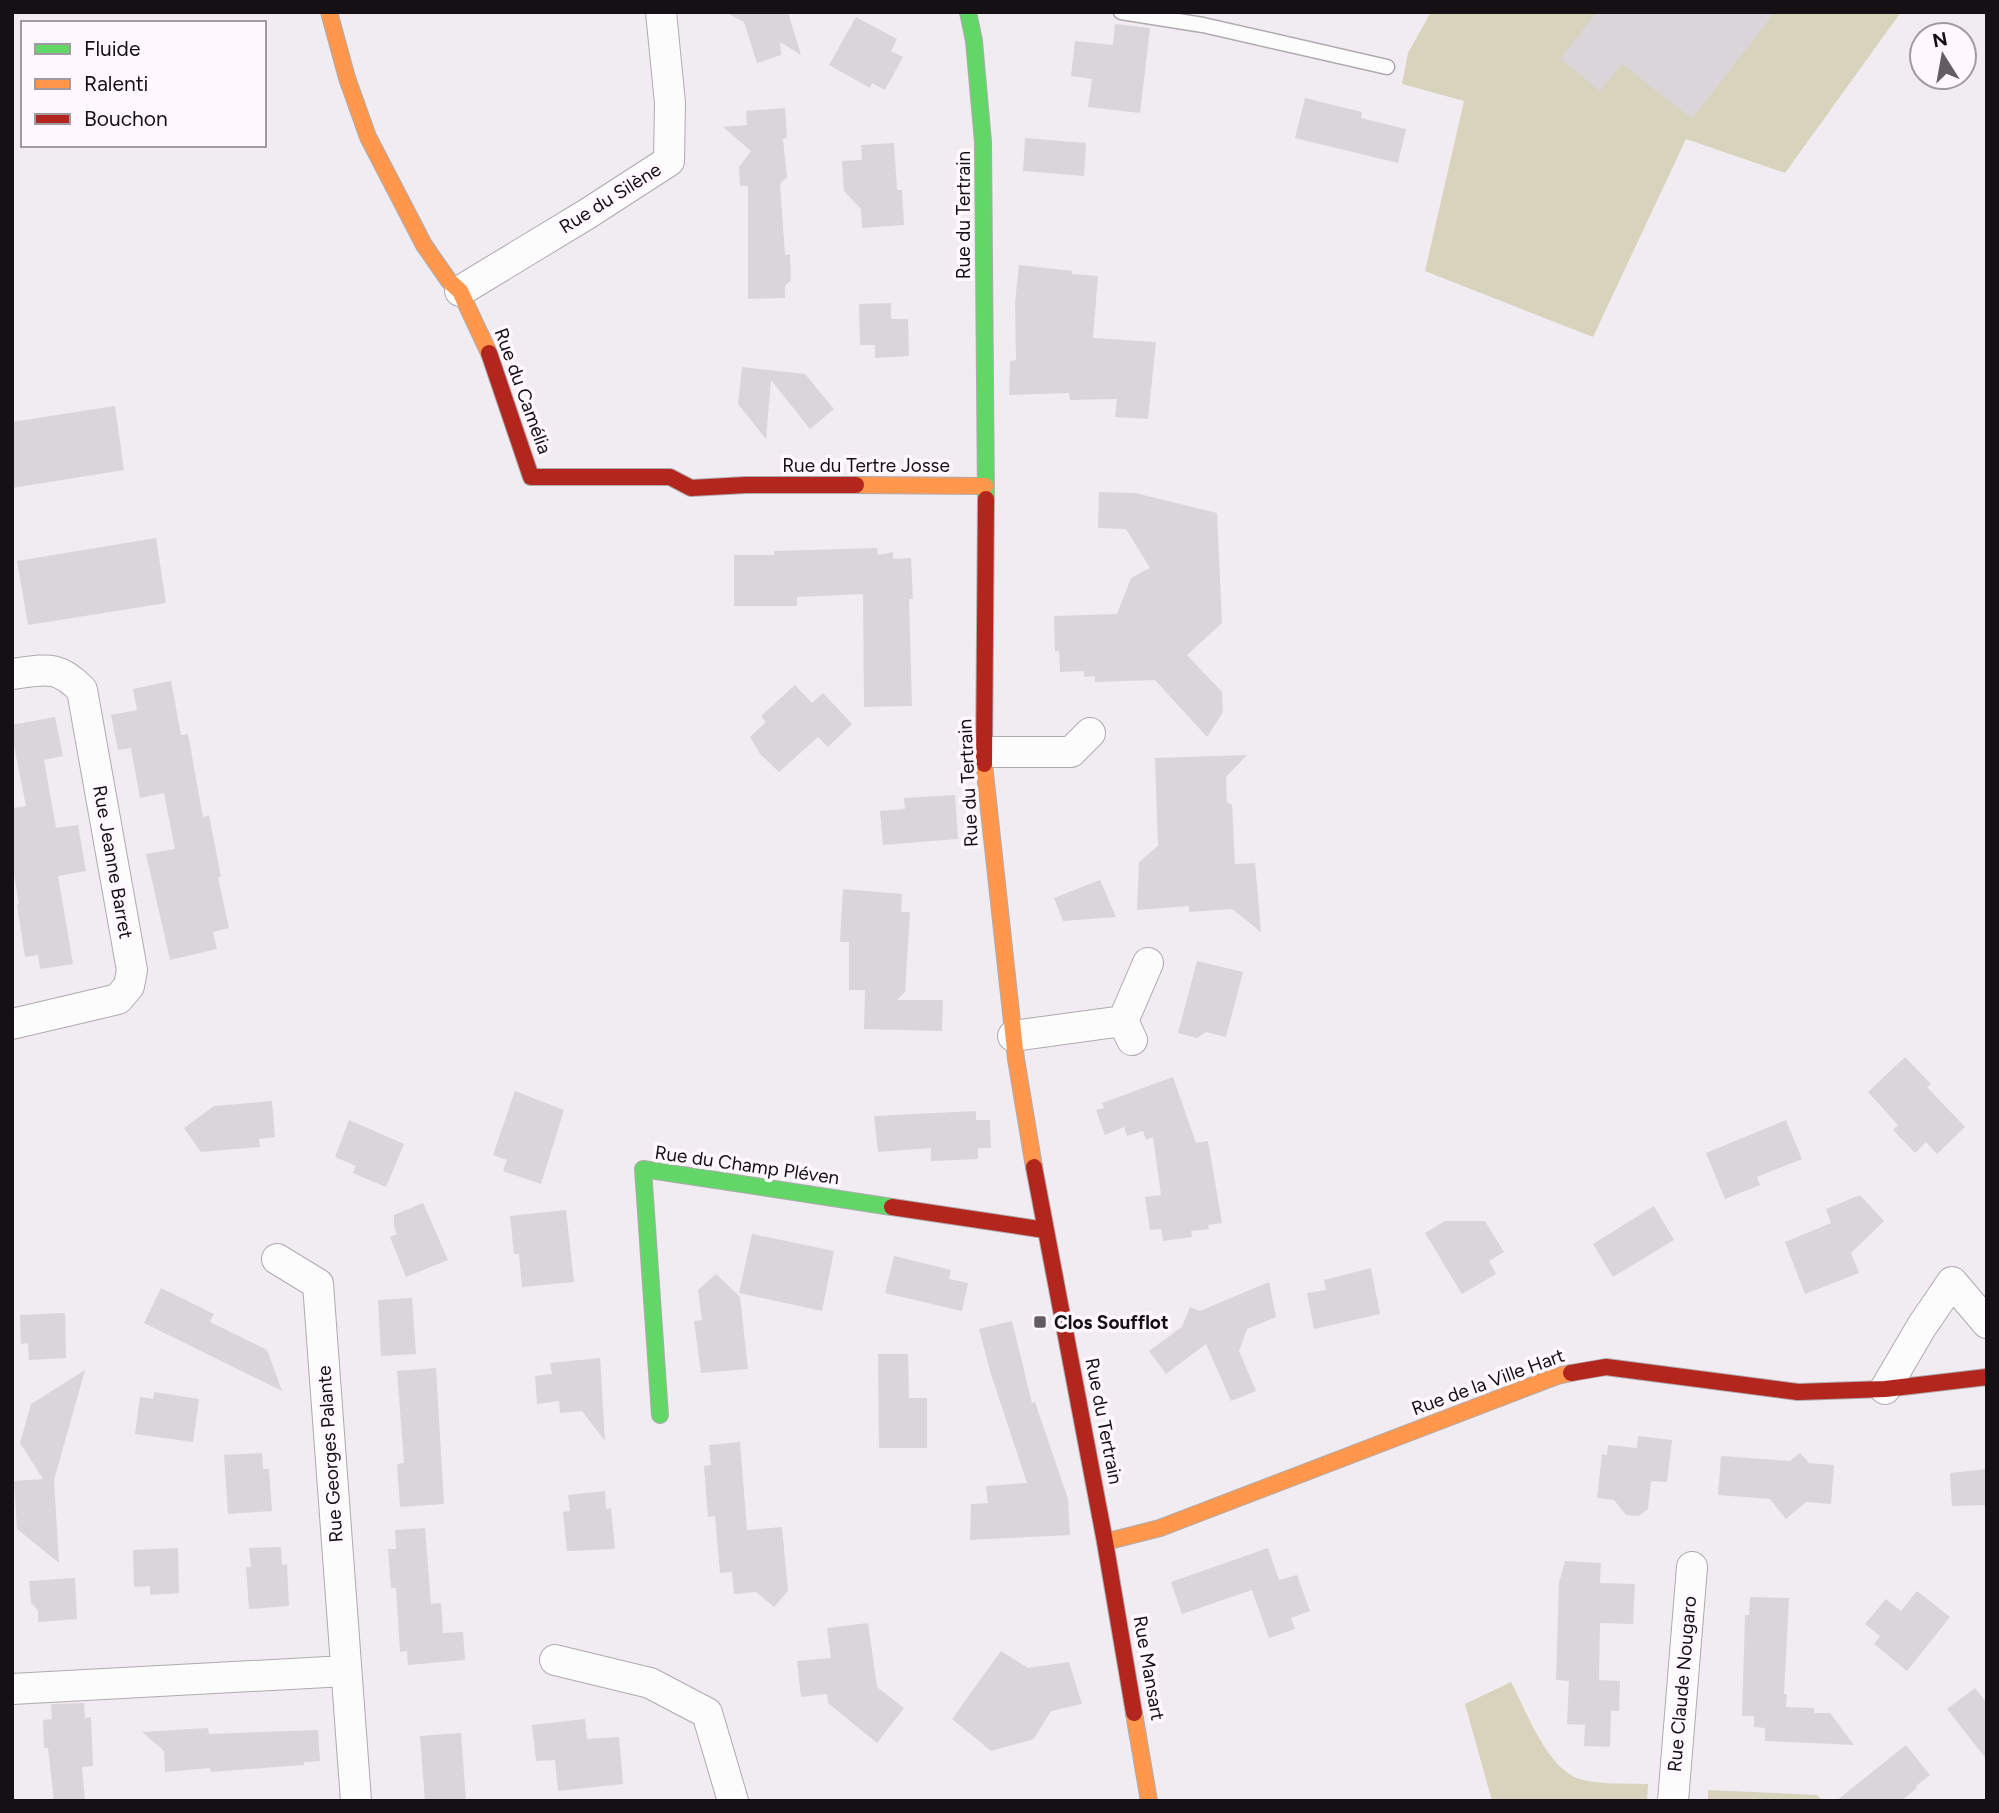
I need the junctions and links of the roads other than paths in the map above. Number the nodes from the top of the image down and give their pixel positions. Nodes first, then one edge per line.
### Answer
1 (329, 12) edge
2 (661, 12) edge
3 (968, 12) edge
4 (1121, 12) edge
5 (1387, 68) dead end
6 (460, 291) junction
7 (746, 485) joint
8 (985, 486) junction
9 (12, 674) edge
10 (1083, 750) dead end
11 (984, 752) junction
12 (1148, 963) dead end
13 (12, 1024) edge
14 (1013, 1036) junction
15 (1045, 1230) junction
16 (277, 1259) dead end
17 (1987, 1324) edge
18 (1987, 1377) edge
19 (1885, 1389) junction
20 (660, 1415) dead end
21 (1105, 1542) junction
22 (1692, 1567) dead end
23 (555, 1660) dead end
24 (345, 1671) junction
25 (12, 1689) edge
26 (356, 1801) edge
27 (733, 1801) edge
28 (1150, 1801) edge
29 (1673, 1801) edge

1 - 6 street, Rue du Camélia
2 - 6 street, Rue du Silène
3 - 8 street, Rue du Tertrain
4 - 5 lane
6 - 7 street, Rue du Camélia
7 - 8 street, Rue du Tertre Josse
8 - 11 street, Rue du Tertrain
9 - 13 street, Rue Jeanne Barret
10 - 11 street
11 - 14 street, Rue du Tertrain
12 - 14 street
14 - 15 street, Rue du Tertrain
15 - 20 street, Rue du Champ Pléven
15 - 21 street, Rue du Tertrain
16 - 24 street, Rue Georges Palante
17 - 19 street
18 - 19 street, Rue de la Ville Hart
19 - 21 street, Rue de la Ville Hart
21 - 28 street, Rue Mansart
22 - 29 street, Rue Claude Nougaro
23 - 27 street
24 - 25 street
24 - 26 street, Rue Georges Palante

